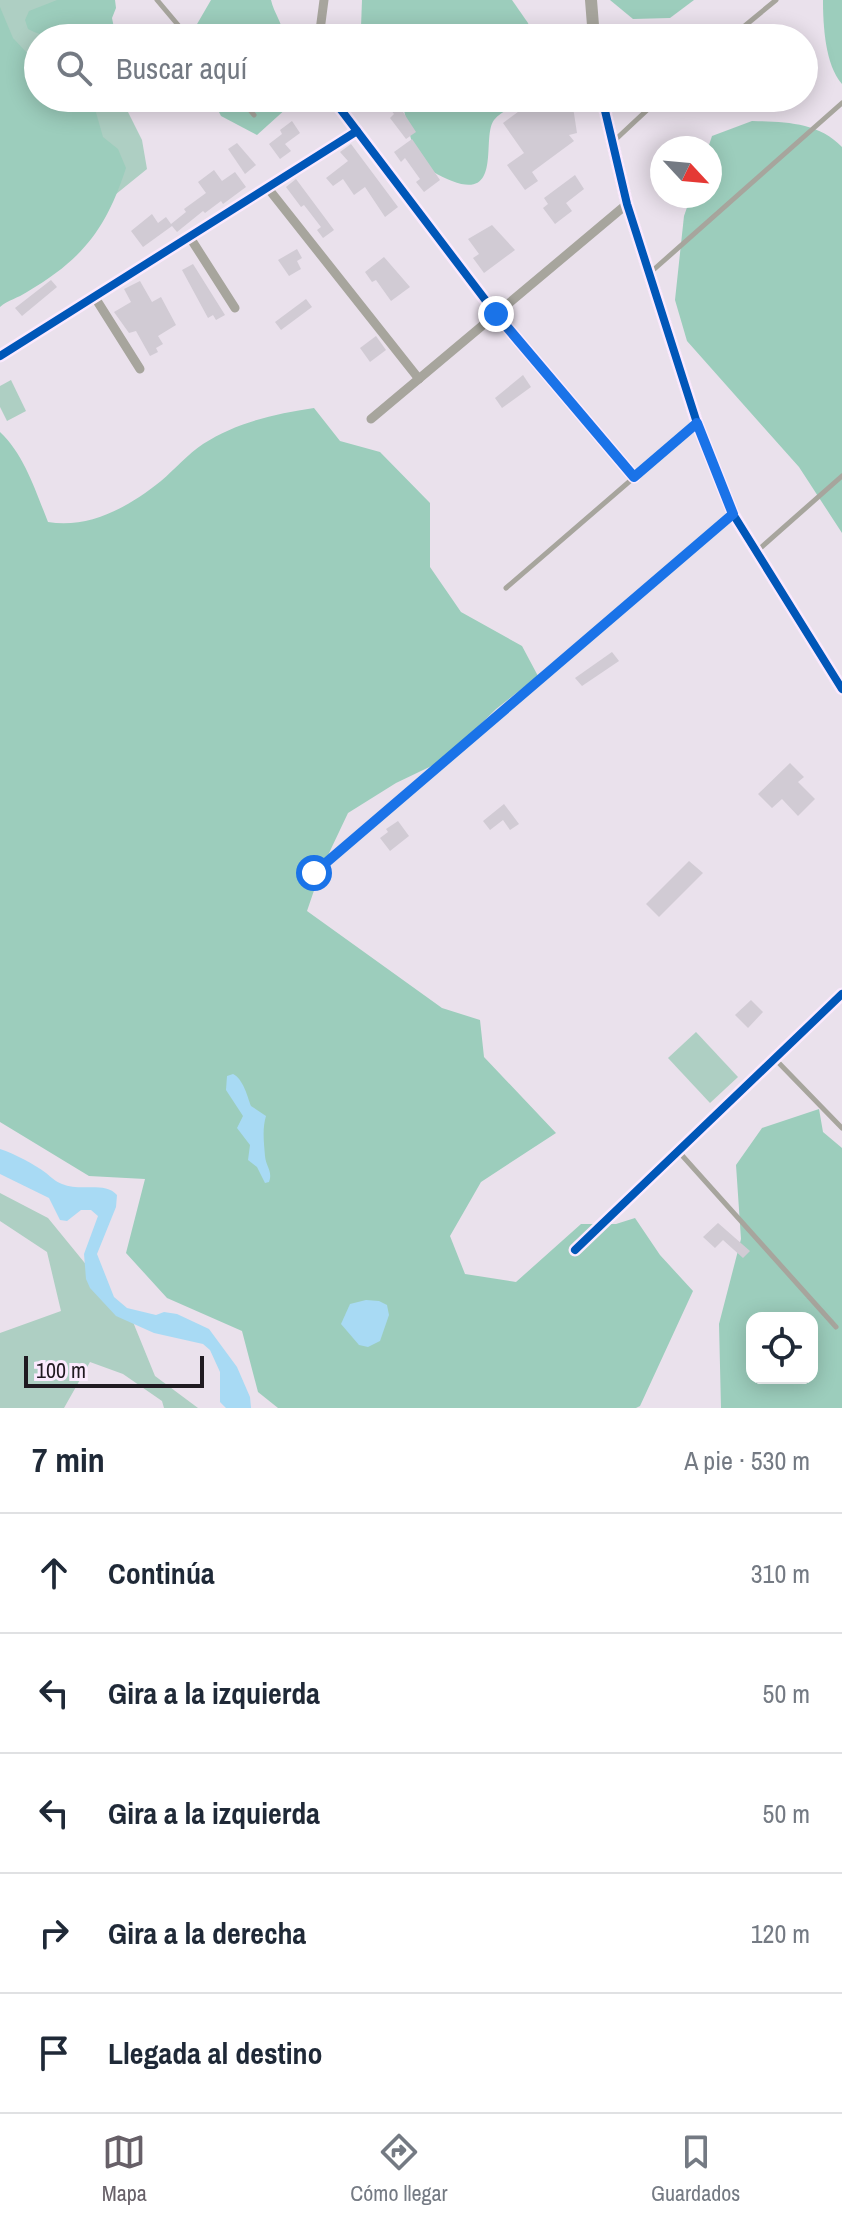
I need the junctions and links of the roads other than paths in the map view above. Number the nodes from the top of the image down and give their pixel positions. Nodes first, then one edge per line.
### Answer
1 (157, 0) edge
2 (324, 0) edge
3 (591, 0) edge
4 (776, 0) edge
5 (177, 24) edge
6 (321, 24) edge
7 (593, 24) edge
8 (747, 24) edge
9 (842, 103) edge
10 (252, 112) edge
11 (343, 112) edge
12 (605, 112) edge
13 (645, 112) edge
14 (254, 115) dead end
15 (357, 131) junction
16 (611, 144) junction
17 (267, 187) junction
18 (627, 204) junction
19 (189, 236) junction
20 (649, 273) junction
21 (94, 296) junction
22 (235, 308) dead end
23 (496, 314) junction
24 (0, 356) edge
25 (140, 369) dead end
26 (419, 379) junction
27 (371, 419) dead end
28 (697, 423) junction
29 (842, 476) edge
30 (634, 477) junction
31 (733, 514) junction
32 (757, 551) junction
33 (506, 588) dead end
34 (837, 672) edge
35 (842, 689) edge
36 (314, 873) dead end
37 (842, 994) edge
38 (775, 1059) junction
39 (842, 1128) edge
40 (678, 1151) junction
41 (575, 1250) dead end
42 (836, 1327) dead end

1 - 5 lane
2 - 6 street
3 - 7 street
4 - 8 lane
9 - 20 lane
10 - 14 lane
11 - 15 street
12 - 16 street
13 - 16 lane
15 - 17 street
15 - 23 street
16 - 18 street
17 - 19 street
17 - 26 street
18 - 20 street
18 - 23 street
19 - 21 street
19 - 22 street
20 - 28 street
21 - 24 street
21 - 25 street
23 - 26 street
23 - 30 street
26 - 27 street
28 - 30 lane
28 - 31 street
29 - 32 lane
30 - 33 lane
31 - 32 street
31 - 36 lane
32 - 34 street
34 - 35 street
37 - 38 street
38 - 39 lane
38 - 40 street
40 - 41 street
40 - 42 lane

